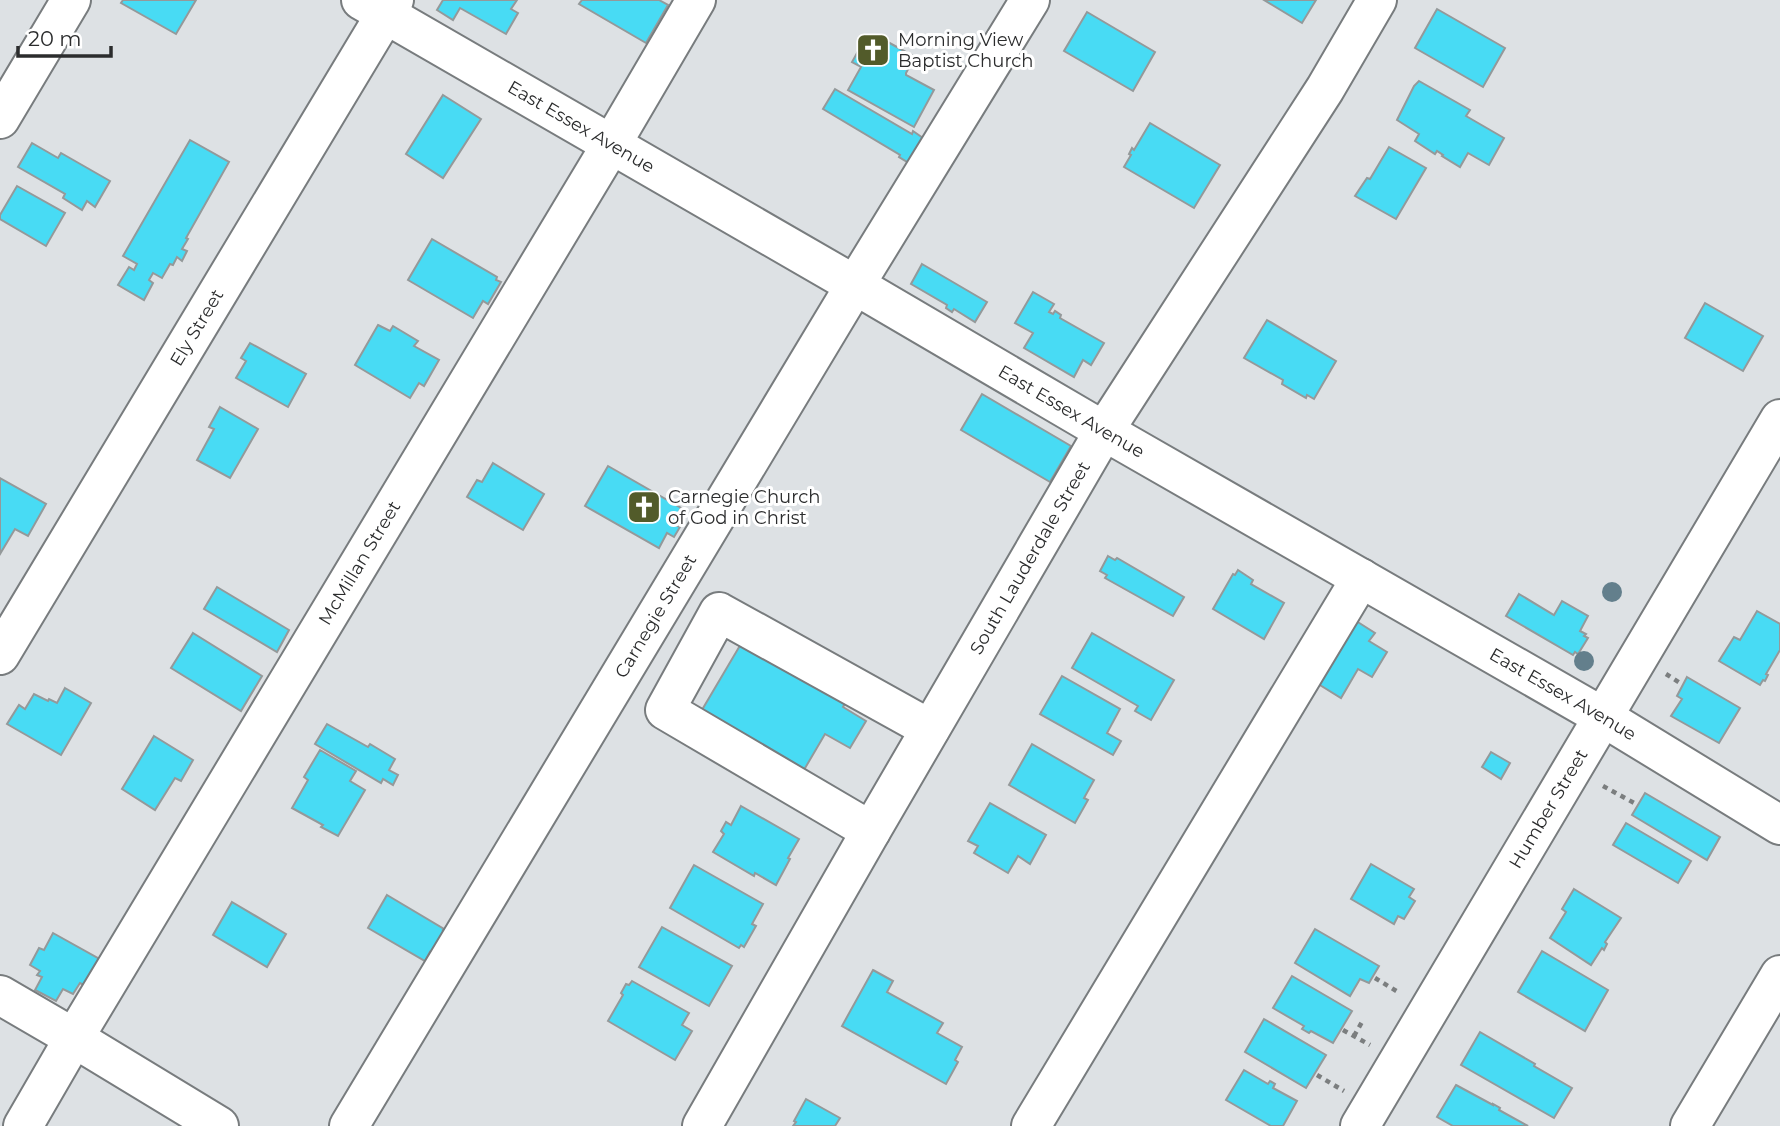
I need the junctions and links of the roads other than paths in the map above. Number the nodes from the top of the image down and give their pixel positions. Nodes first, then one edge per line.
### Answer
1 (71, 0) edge
2 (696, 0) edge
3 (1030, 0) edge
4 (1377, 0) edge
5 (380, 5) edge
6 (0, 119) edge
7 (611, 145) junction
8 (855, 285) junction
9 (1780, 419) edge
10 (1104, 431) junction
11 (1361, 578) junction
12 (643, 637) junction
13 (0, 655) edge
14 (690, 664) junction
15 (1603, 717) junction
16 (930, 729) junction
17 (1780, 825) edge
18 (871, 831) junction
19 (1780, 975) edge
20 (0, 995) edge
21 (74, 1038) junction
22 (1353, 1109) edge
23 (23, 1126) edge
24 (219, 1126) edge
25 (349, 1126) edge
26 (702, 1126) edge
27 (1031, 1126) edge
28 (1690, 1126) edge

1 - 6 street
2 - 7 street, McMillan Street
3 - 8 street, Carnegie Street
4 - 10 street, South Lauderdale Street
5 - 7 street, East Essex Avenue
5 - 13 street, Ely Street
7 - 8 street, East Essex Avenue
7 - 21 street, McMillan Street
8 - 10 street, East Essex Avenue
8 - 12 street, Carnegie Street
9 - 15 street, Humber Street
10 - 11 street, East Essex Avenue
10 - 16 street, South Lauderdale Street
11 - 15 street, East Essex Avenue
11 - 27 street
12 - 14 street
12 - 25 street, Carnegie Street
14 - 16 street
14 - 18 street
15 - 17 street, East Essex Avenue
15 - 22 street, Humber Street
16 - 18 street, South Lauderdale Street
18 - 26 street, South Lauderdale Street
19 - 28 street
20 - 21 street
21 - 23 street, McMillan Street
21 - 24 street

